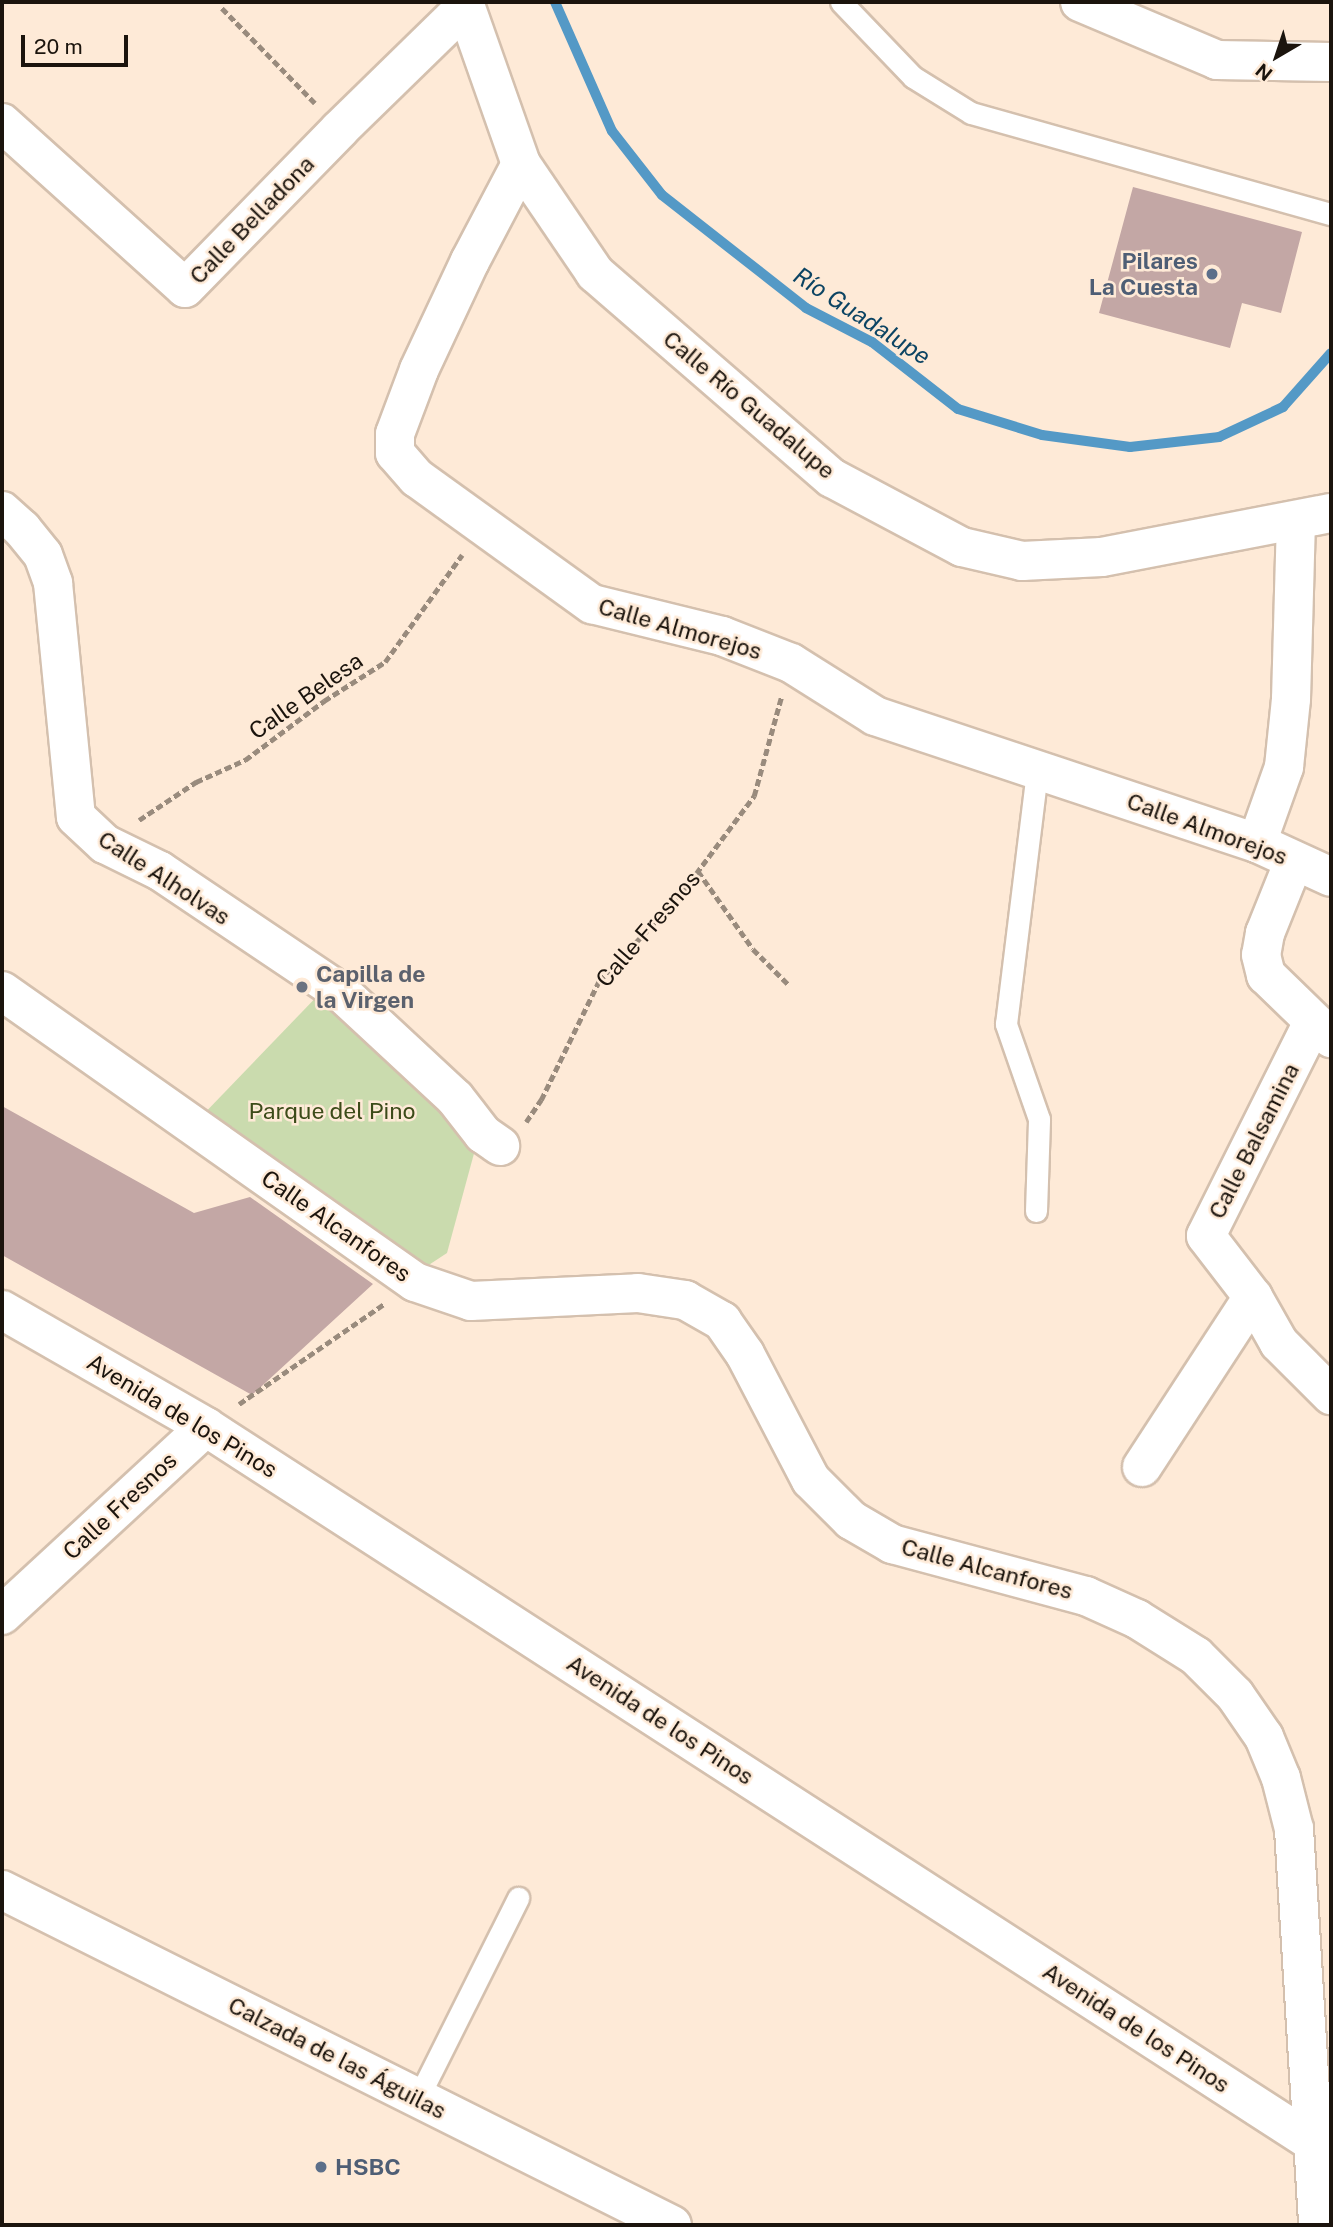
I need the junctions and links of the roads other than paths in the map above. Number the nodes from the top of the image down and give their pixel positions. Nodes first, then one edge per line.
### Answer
1 (841, 2) edge
2 (1080, 2) edge
3 (464, 5) edge
4 (1330, 67) edge
5 (2, 123) edge
6 (521, 164) junction
7 (1331, 214) edge
8 (2, 511) edge
9 (1314, 517) edge
10 (1037, 772) junction
11 (1257, 843) junction
12 (1294, 861) junction
13 (1331, 877) edge
14 (2, 991) edge
15 (1322, 1030) edge
16 (500, 1146) road end
17 (1036, 1211) dead end
18 (1252, 1297) junction
19 (2, 1310) edge
20 (1331, 1395) edge
21 (206, 1427) junction
22 (1142, 1467) dead end
23 (2, 1615) edge
24 (2, 1890) edge
25 (518, 1898) dead end
26 (418, 2098) junction
27 (1311, 2141) junction
28 (672, 2225) edge
29 (1318, 2225) edge

1 - 7 lane
2 - 4 street
3 - 5 street, Calle Belladona
3 - 6 street, Calle Río Guadalupe
6 - 9 street, Calle Río Guadalupe
6 - 10 street, Calle Almorejos
8 - 16 street, Calle Alholvas
9 - 11 street
10 - 11 street, Calle Almorejos
10 - 17 lane
11 - 12 street, Calle Almorejos
12 - 13 street, Calle Almorejos
12 - 15 street
14 - 27 street, Calle Alcanfores
15 - 18 street, Calle Balsamina
18 - 20 street
18 - 22 street
19 - 21 street, Avenida de los Pinos
21 - 23 street, Calle Fresnos
21 - 27 street, Avenida de los Pinos
24 - 26 street, Calzada de las Águilas
25 - 26 lane
26 - 28 street, Calzada de las Águilas
27 - 29 street, Calle Alcanfores

